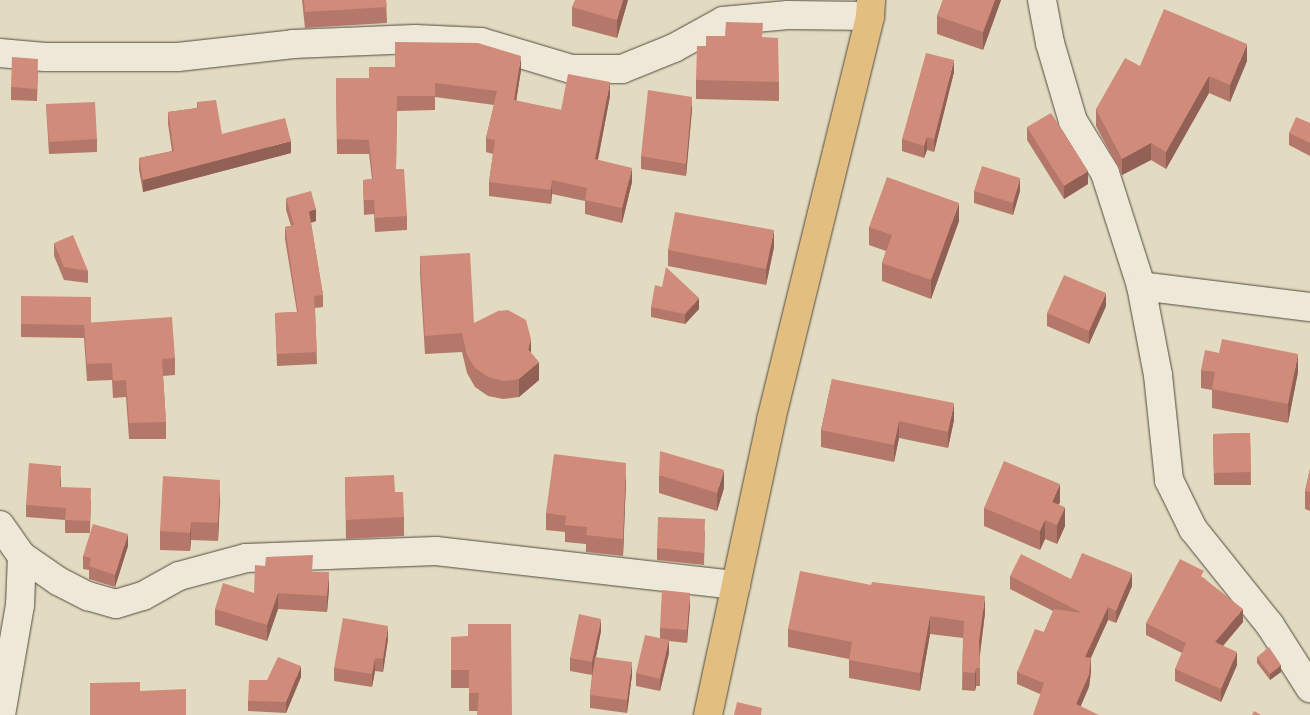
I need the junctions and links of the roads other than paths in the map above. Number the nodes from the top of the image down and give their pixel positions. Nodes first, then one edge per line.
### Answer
1 (1042, 0) edge
2 (870, 8) edge
3 (0, 53) edge
4 (1141, 286) junction
5 (1310, 307) edge
6 (0, 525) edge
7 (22, 556) junction
8 (736, 585) junction
9 (1310, 688) edge
10 (1, 715) edge
11 (708, 715) edge

1 - 4 street
2 - 3 street
2 - 8 main road
4 - 5 street
4 - 9 street
6 - 7 street
7 - 8 street
7 - 10 street
8 - 11 main road

